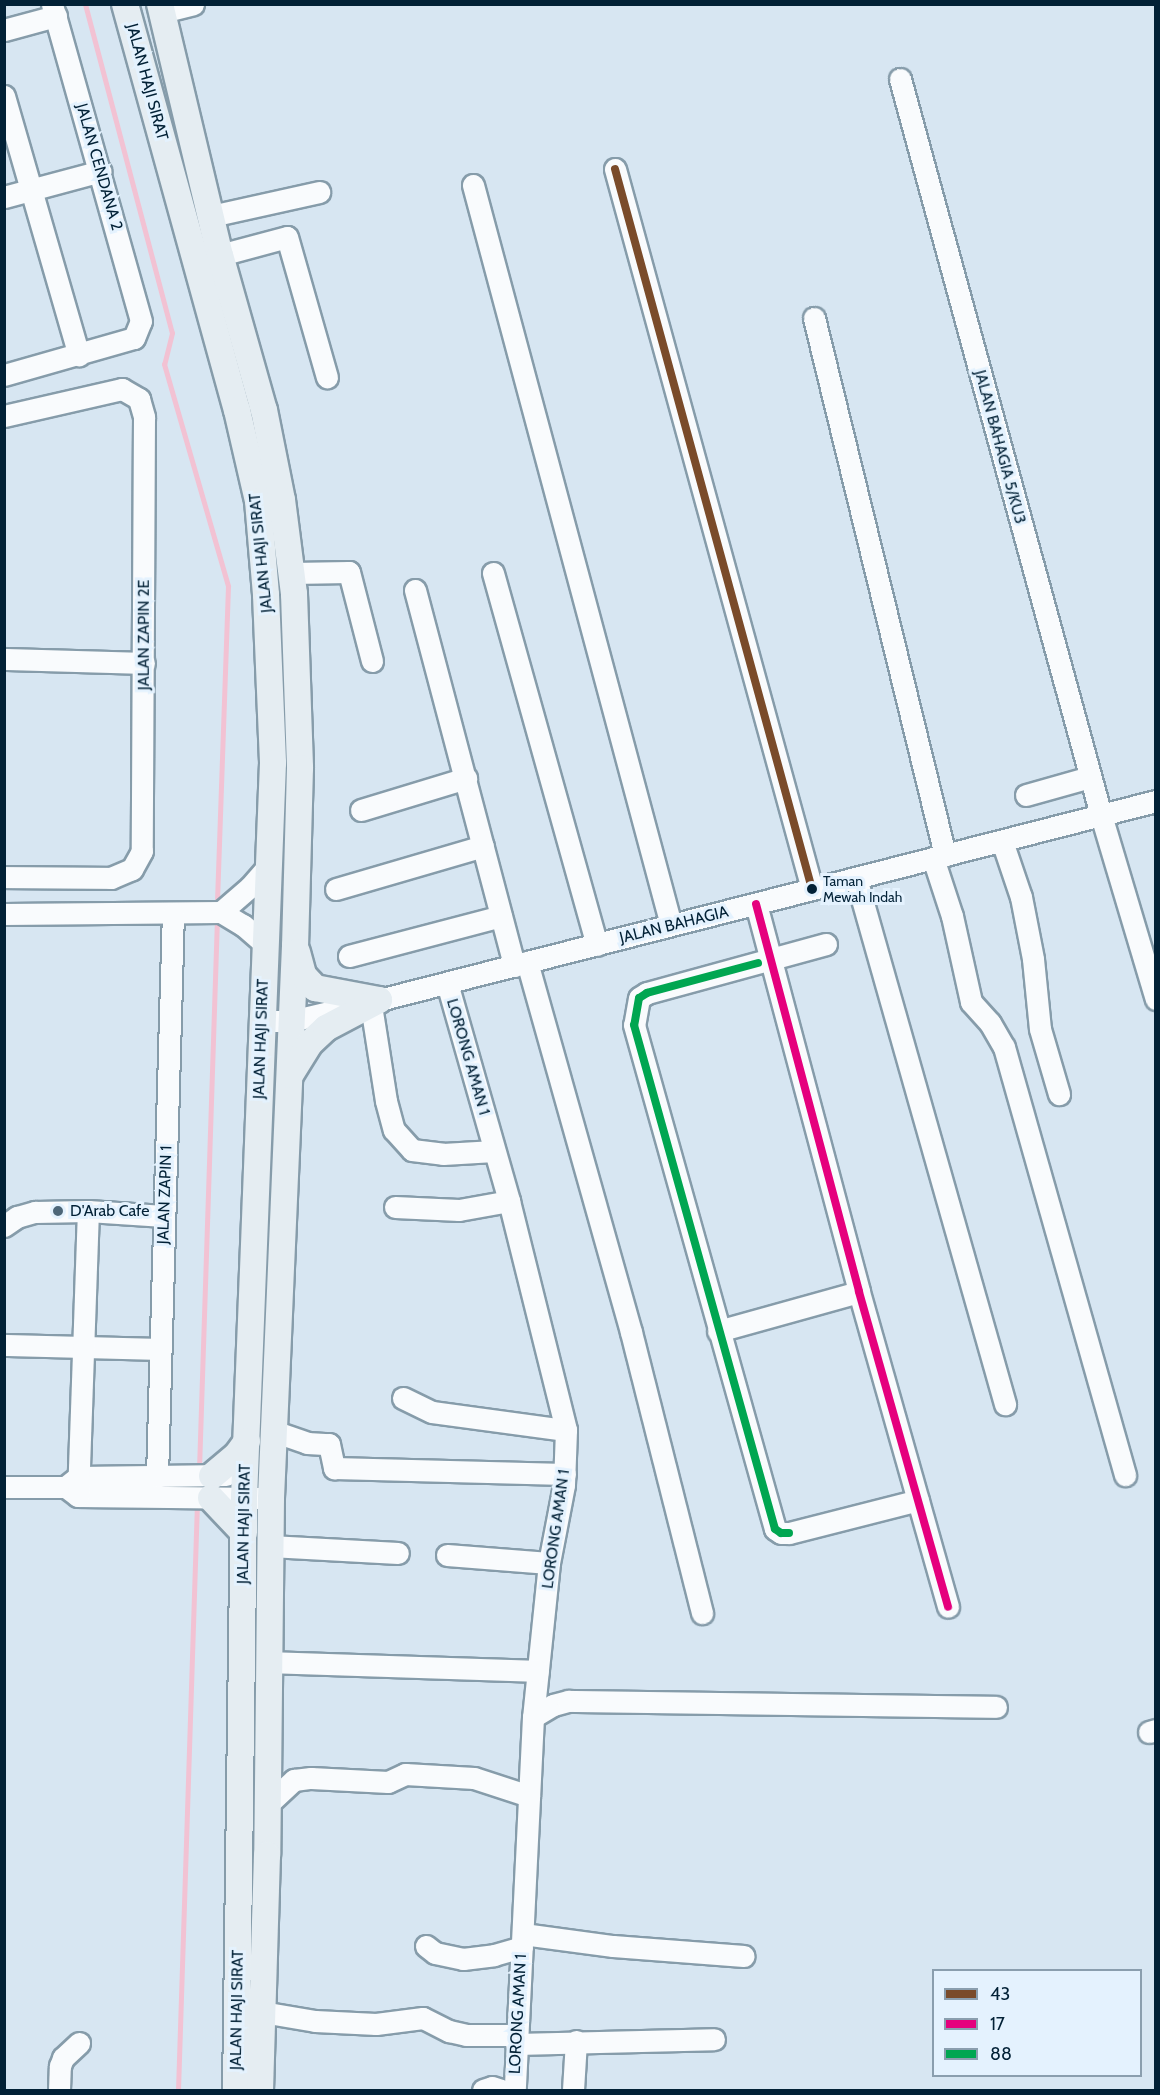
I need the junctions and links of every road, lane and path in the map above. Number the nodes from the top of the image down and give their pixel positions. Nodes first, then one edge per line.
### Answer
1 (125, 4) edge
2 (193, 4) edge
3 (161, 8) edge
4 (54, 10) edge
5 (4, 30) edge
6 (900, 79) dead end
7 (4, 96) edge
8 (615, 170) dead end
9 (101, 171) junction
10 (473, 185) dead end
11 (32, 190) junction
12 (319, 192) dead end
13 (4, 197) edge
14 (211, 216) junction
15 (220, 255) junction
16 (814, 318) dead end
17 (79, 355) junction
18 (4, 375) edge
19 (327, 377) dead end
20 (4, 416) edge
21 (292, 573) junction
22 (493, 573) dead end
23 (415, 590) dead end
24 (4, 659) edge
25 (372, 661) dead end
26 (144, 663) junction
27 (1090, 777) junction
28 (466, 778) junction
29 (1026, 795) dead end
30 (1155, 801) edge
31 (361, 810) dead end
32 (1101, 815) junction
33 (1002, 841) junction
34 (483, 846) junction
35 (939, 857) junction
36 (268, 866) junction
37 (4, 877) edge
38 (856, 878) junction
39 (336, 889) dead end
40 (812, 889) junction
41 (756, 904) junction
42 (221, 912) junction
43 (173, 913) junction
44 (4, 914) edge
45 (501, 916) junction
46 (671, 926) junction
47 (265, 944) junction
48 (826, 944) dead end
49 (597, 945) junction
50 (295, 946) junction
51 (349, 956) dead end
52 (772, 959) junction
53 (521, 964) junction
54 (447, 983) junction
55 (1155, 999) edge
56 (375, 1002) junction
57 (261, 1021) junction
58 (291, 1021) junction
59 (288, 1078) junction
60 (1059, 1094) dead end
61 (494, 1151) junction
62 (509, 1201) junction
63 (395, 1207) dead end
64 (88, 1211) junction
65 (164, 1216) junction
66 (4, 1226) edge
67 (859, 1292) junction
68 (718, 1331) junction
69 (4, 1345) edge
70 (82, 1347) junction
71 (160, 1349) junction
72 (403, 1398) dead end
73 (1005, 1404) dead end
74 (566, 1430) junction
75 (273, 1431) junction
76 (247, 1441) junction
77 (565, 1474) junction
78 (1125, 1475) dead end
79 (165, 1477) junction
80 (245, 1486) junction
81 (74, 1487) junction
82 (209, 1487) junction
83 (271, 1487) junction
84 (4, 1488) edge
85 (918, 1500) junction
86 (244, 1533) junction
87 (270, 1546) junction
88 (398, 1553) dead end
89 (447, 1555) dead end
90 (549, 1563) junction
91 (948, 1607) dead end
92 (702, 1613) dead end
93 (269, 1662) junction
94 (538, 1671) junction
95 (996, 1707) dead end
96 (534, 1717) junction
97 (529, 1796) junction
98 (267, 1805) junction
99 (522, 1940) junction
100 (426, 1946) dead end
101 (744, 1956) dead end
102 (262, 2012) junction
103 (517, 2039) junction
104 (714, 2039) dead end
105 (576, 2041) junction
106 (79, 2043) dead end
107 (59, 2091) edge
108 (236, 2091) edge
109 (260, 2091) edge
110 (483, 2091) edge
111 (501, 2091) edge
112 (515, 2091) edge
113 (573, 2091) edge

1 - 36 main road, JALAN HAJI SIRAT
2 - 3 street
3 - 14 main road, JALAN HAJI SIRAT
4 - 5 street
4 - 9 street, JALAN CENDANA 2
6 - 27 street, JALAN BAHAGIA 5/KU3
7 - 11 street
8 - 40 street
9 - 11 street
9 - 17 street, JALAN CENDANA 2
10 - 46 street
11 - 13 street
11 - 17 street
12 - 14 street
14 - 15 main road, JALAN HAJI SIRAT
15 - 19 street
15 - 21 main road, JALAN HAJI SIRAT
16 - 35 street
17 - 18 street
20 - 26 street, JALAN ZAPIN 2E
21 - 25 street
21 - 50 main road, JALAN HAJI SIRAT
22 - 49 street
23 - 28 street
24 - 26 street
26 - 37 street, JALAN ZAPIN 2E
27 - 29 street
27 - 32 street, JALAN BAHAGIA 5/KU3
28 - 31 street
28 - 34 street
30 - 32 street, JALAN BAHAGIA
32 - 33 street, JALAN BAHAGIA
32 - 55 street, JALAN BAHAGIA 5/KU3
33 - 35 street, JALAN BAHAGIA
33 - 60 street
34 - 39 street
34 - 45 street
35 - 38 street, JALAN BAHAGIA
35 - 78 street
36 - 42 street
36 - 47 main road, JALAN HAJI SIRAT
38 - 40 street, JALAN BAHAGIA
38 - 73 street
40 - 41 street, JALAN BAHAGIA
41 - 46 street, JALAN BAHAGIA
41 - 52 street
42 - 43 street
42 - 47 street
43 - 44 street
43 - 65 street, JALAN ZAPIN 1
45 - 51 street
45 - 53 street
46 - 49 street, JALAN BAHAGIA
47 - 57 main road, JALAN HAJI SIRAT
48 - 52 street
49 - 53 street, JALAN BAHAGIA
50 - 56 main road
50 - 58 main road, JALAN HAJI SIRAT
52 - 67 street
52 - 68 street
53 - 54 street, JALAN BAHAGIA
53 - 92 street
54 - 56 street, JALAN BAHAGIA
54 - 61 street, LORONG AMAN 1
56 - 58 street, JALAN BAHAGIA
56 - 59 main road
56 - 61 street
57 - 58 street, JALAN BAHAGIA
57 - 76 main road, JALAN HAJI SIRAT
58 - 59 main road, JALAN HAJI SIRAT
59 - 75 main road, JALAN HAJI SIRAT
61 - 62 street, LORONG AMAN 1
62 - 63 street
62 - 74 street, LORONG AMAN 1
64 - 65 street
64 - 66 street
64 - 70 street
65 - 71 street, JALAN ZAPIN 1
67 - 68 street
67 - 85 street
68 - 85 street
69 - 70 street
70 - 71 street
70 - 81 street
71 - 79 street, JALAN ZAPIN 1
72 - 74 street
74 - 77 street, LORONG AMAN 1
75 - 77 street
75 - 83 main road, JALAN HAJI SIRAT
76 - 80 main road, JALAN HAJI SIRAT
76 - 82 main road
77 - 90 street, LORONG AMAN 1
79 - 81 street
79 - 82 street
80 - 82 street
80 - 83 street
80 - 86 main road, JALAN HAJI SIRAT
81 - 82 street
81 - 84 street
82 - 86 main road
83 - 87 main road, JALAN HAJI SIRAT
85 - 91 street
86 - 108 main road, JALAN HAJI SIRAT
87 - 88 street
87 - 93 main road, JALAN HAJI SIRAT
89 - 90 street
90 - 94 street, LORONG AMAN 1
93 - 94 street
93 - 98 main road, JALAN HAJI SIRAT
94 - 96 street, LORONG AMAN 1
95 - 96 street
96 - 97 street, LORONG AMAN 1
97 - 98 street
97 - 99 street, LORONG AMAN 1
98 - 102 main road, JALAN HAJI SIRAT
99 - 100 street
99 - 101 street
99 - 103 street, LORONG AMAN 1
102 - 103 street
102 - 109 main road, JALAN HAJI SIRAT
103 - 105 street
103 - 112 street, LORONG AMAN 1
104 - 105 street
105 - 113 street
106 - 107 street
110 - 111 street

